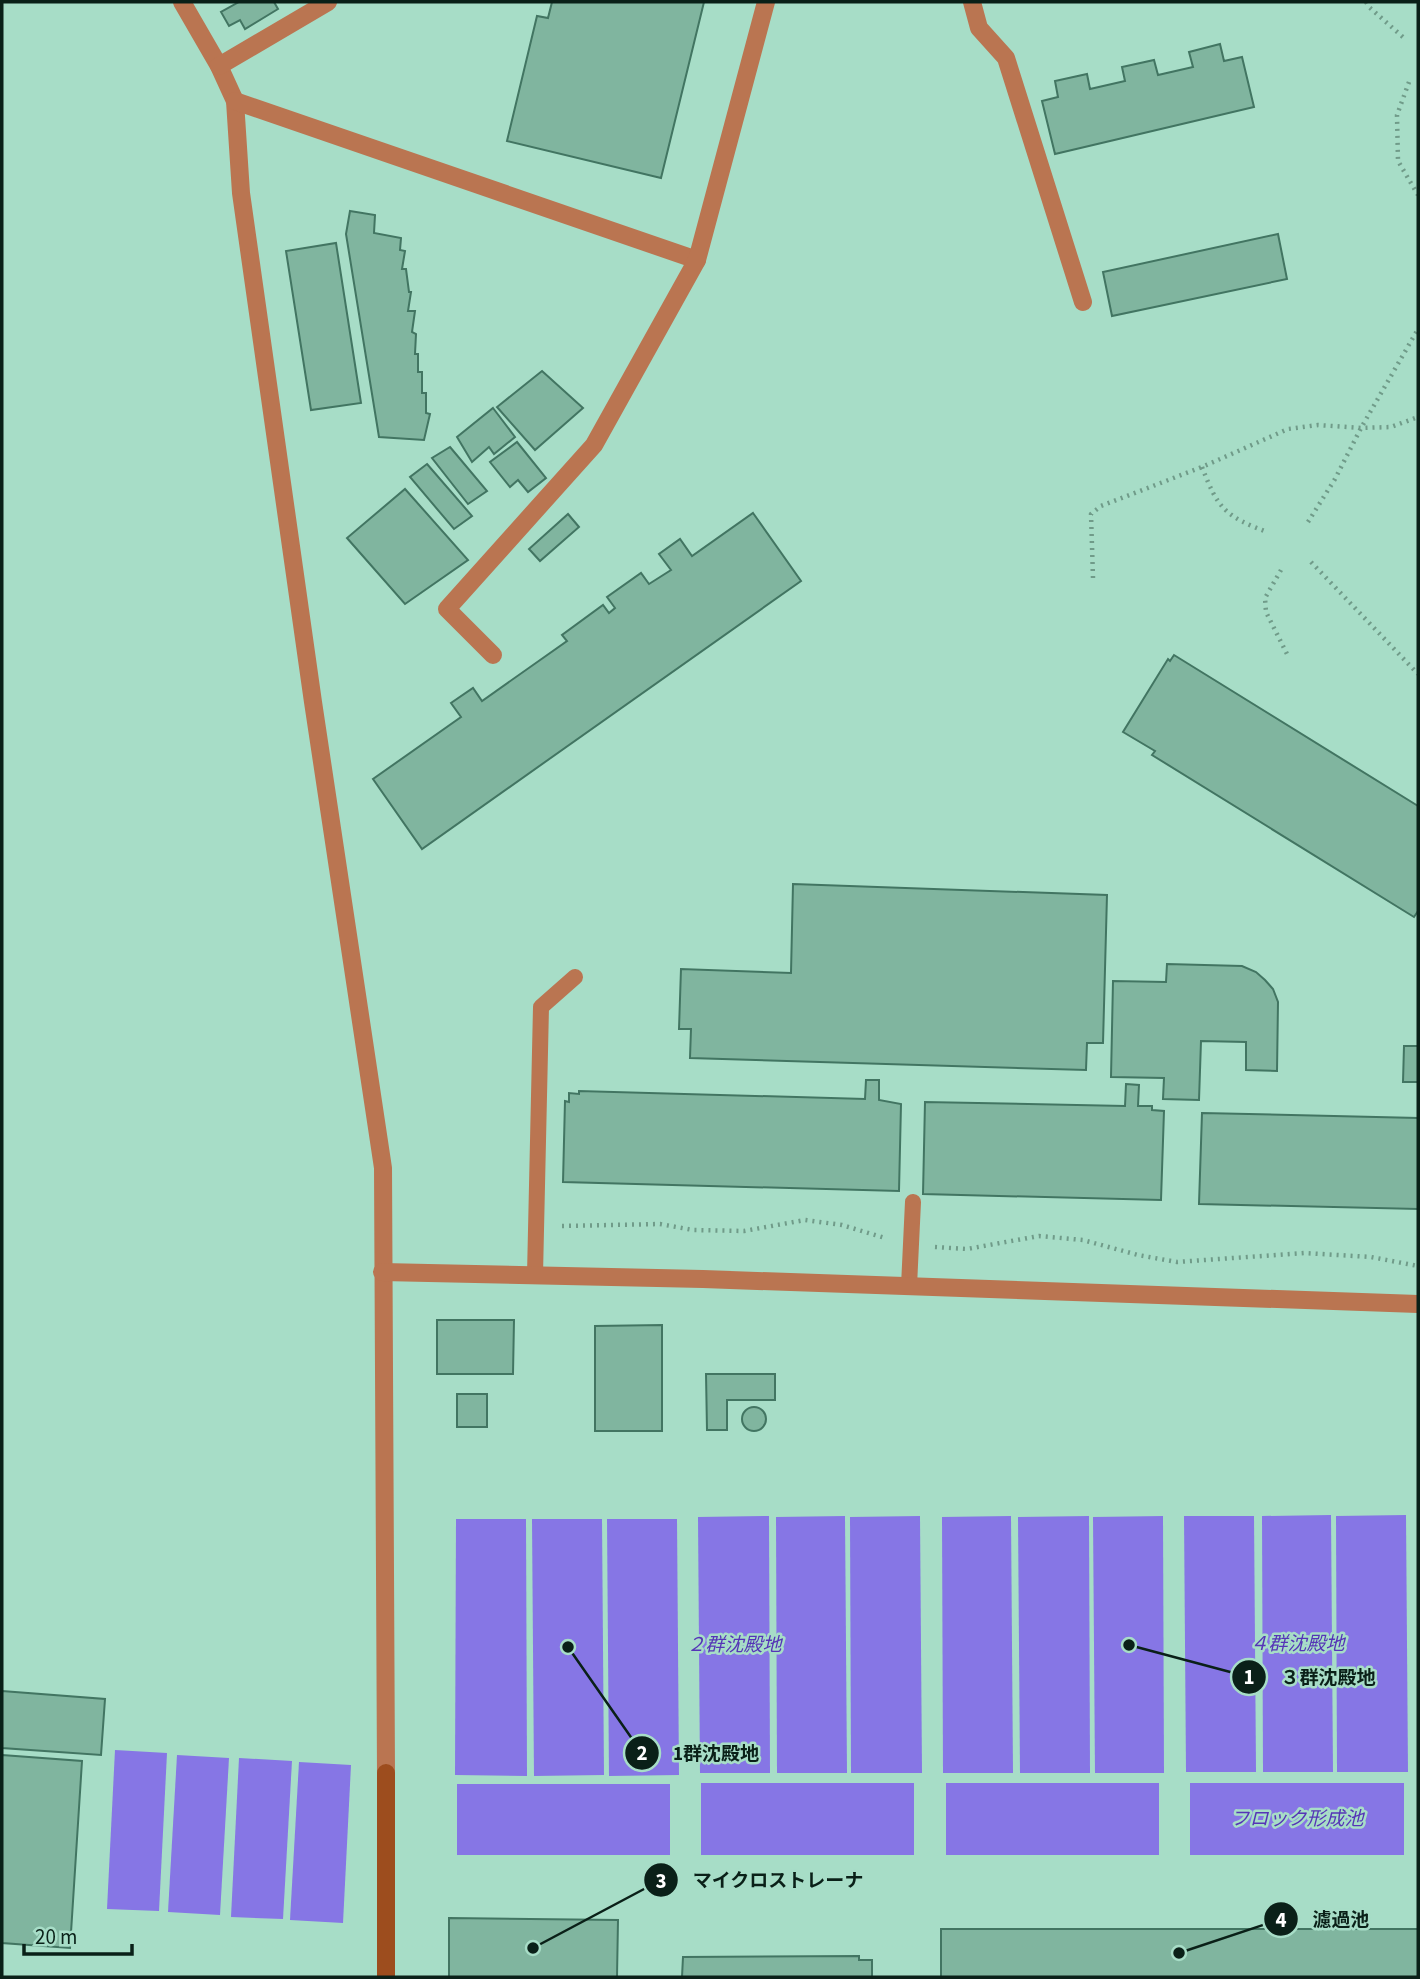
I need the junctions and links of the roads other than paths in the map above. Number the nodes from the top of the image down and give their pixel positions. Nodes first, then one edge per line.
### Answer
1 (182, 2) edge
2 (328, 2) edge
3 (766, 2) edge
4 (972, 2) edge
5 (219, 66) junction
6 (235, 102) junction
7 (697, 260) junction
8 (1083, 302) dead end
9 (493, 655) dead end
10 (575, 976) dead end
11 (913, 1202) dead end
12 (382, 1272) junction
13 (536, 1275) junction
14 (909, 1286) junction
15 (1418, 1304) edge
16 (386, 1977) edge

1 - 5 street
2 - 5 street
3 - 7 street
4 - 8 street
5 - 6 street
6 - 7 street
6 - 12 street
7 - 9 street
10 - 13 lane
11 - 14 lane
12 - 13 street
12 - 16 street
13 - 14 street
14 - 15 street

